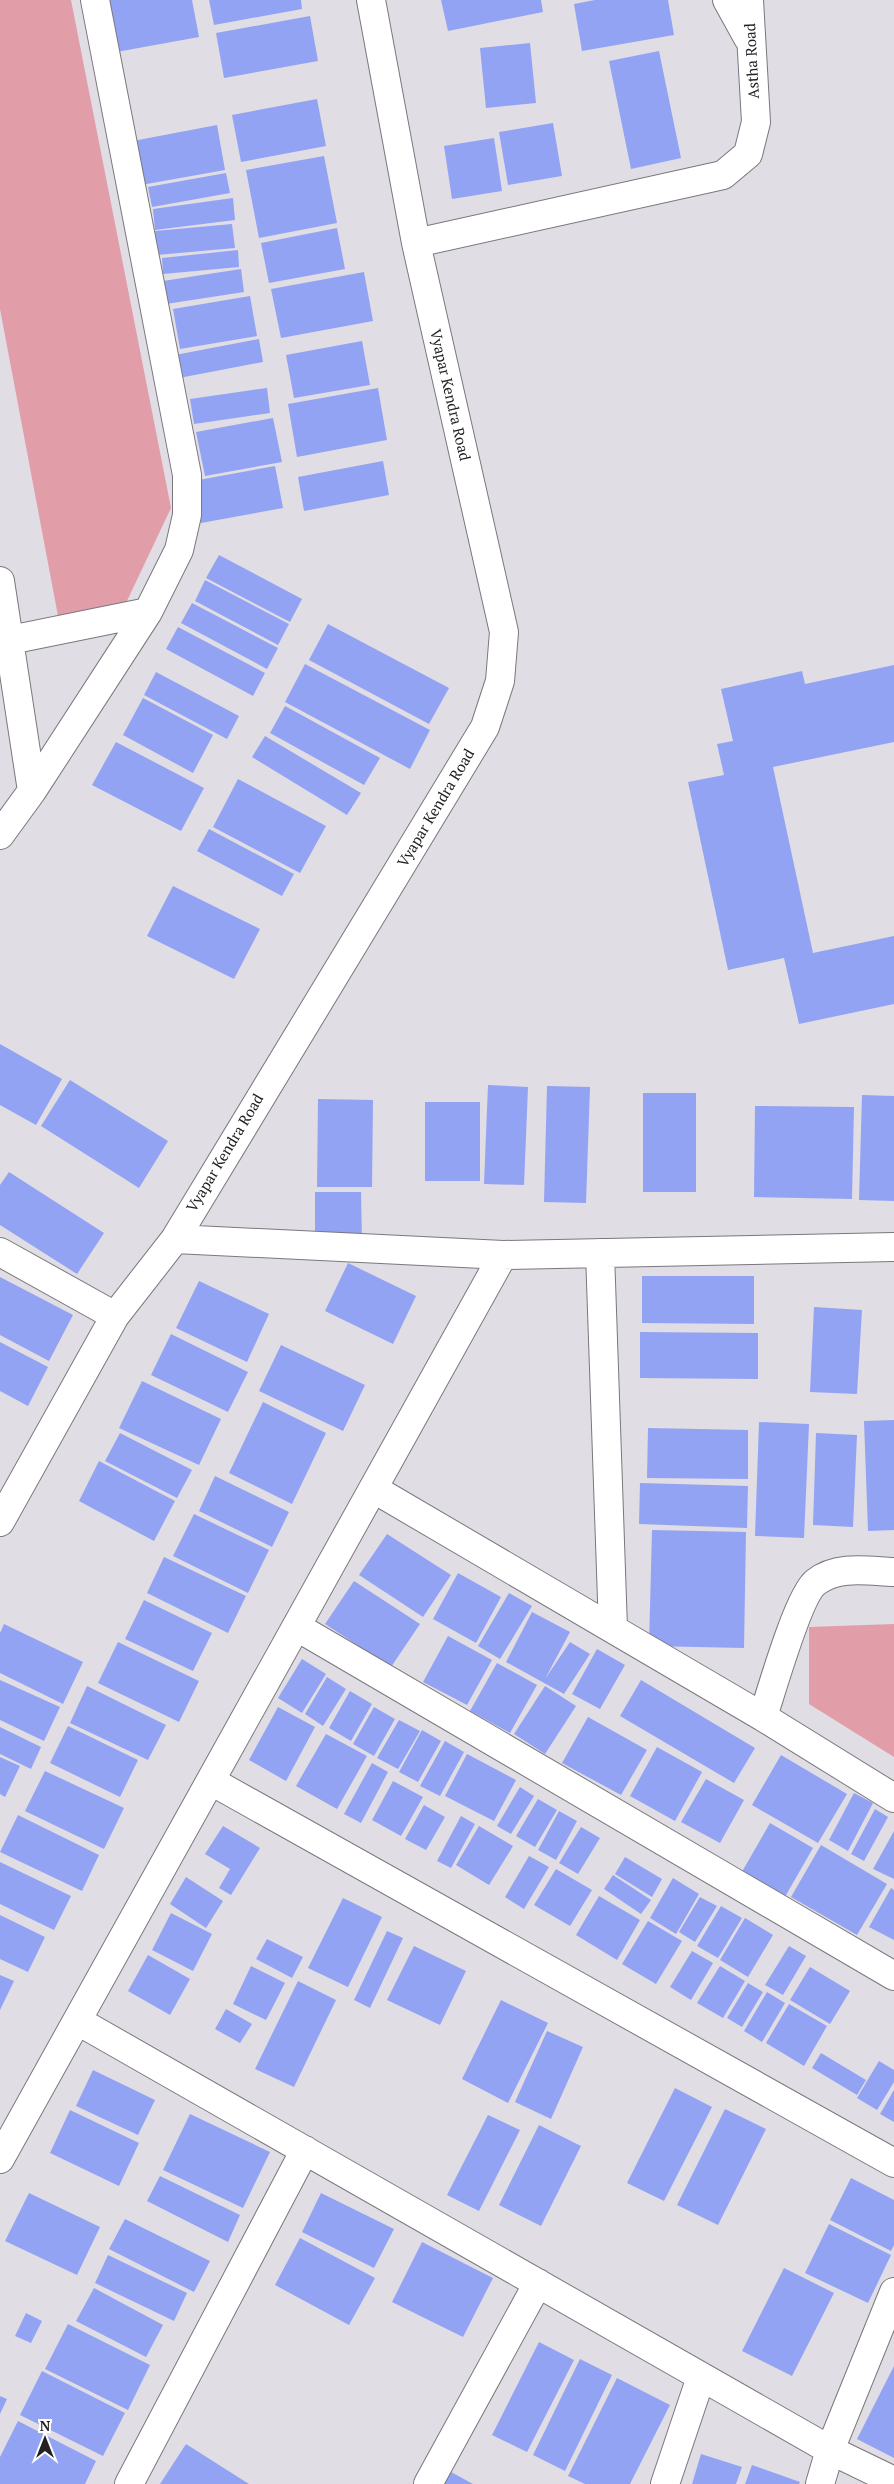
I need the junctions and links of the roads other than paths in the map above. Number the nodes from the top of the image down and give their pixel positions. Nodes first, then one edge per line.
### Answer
1 (95, 0) edge
2 (371, 0) edge
3 (727, 0) edge
4 (749, 0) edge
5 (751, 44) junction
6 (416, 243) junction
7 (0, 581) edge
8 (148, 612) junction
9 (5, 641) edge
10 (32, 791) junction
11 (0, 835) edge
12 (175, 1239) junction
13 (894, 1247) edge
14 (0, 1252) edge
15 (600, 1254) junction
16 (503, 1255) junction
17 (115, 1316) junction
18 (374, 1489) junction
19 (0, 1522) edge
20 (894, 1572) edge
21 (297, 1627) junction
22 (613, 1629) junction
23 (763, 1717) junction
24 (211, 1781) junction
25 (894, 1798) edge
26 (894, 1976) edge
27 (78, 2021) junction
28 (305, 2150) junction
29 (0, 2159) edge
30 (894, 2164) edge
31 (538, 2284) junction
32 (894, 2292) edge
33 (701, 2377) junction
34 (830, 2450) junction
35 (894, 2481) edge
36 (129, 2484) edge
37 (428, 2484) edge
38 (664, 2484) edge
39 (820, 2484) edge

1 - 8 street
2 - 6 street, Vyapar Kendra Road
3 - 5 street
4 - 5 street, Astha Road
5 - 6 street, Astha Road
6 - 12 street, Vyapar Kendra Road
7 - 9 street
8 - 9 street
8 - 10 street
9 - 10 street
10 - 11 street
12 - 16 street
12 - 17 street, Vyapar Kendra Road
13 - 15 street
14 - 17 street
15 - 16 street
15 - 22 street
16 - 18 street
17 - 19 street, Vyapar Kendra Road
18 - 21 street
18 - 22 street
20 - 23 street
21 - 24 street
21 - 26 street
22 - 23 street
23 - 25 street
24 - 27 street
24 - 30 street
27 - 28 street
27 - 29 street
28 - 31 street
28 - 36 street
31 - 33 street
31 - 37 street
32 - 34 street
33 - 34 street
33 - 38 street
34 - 35 street
34 - 39 street

